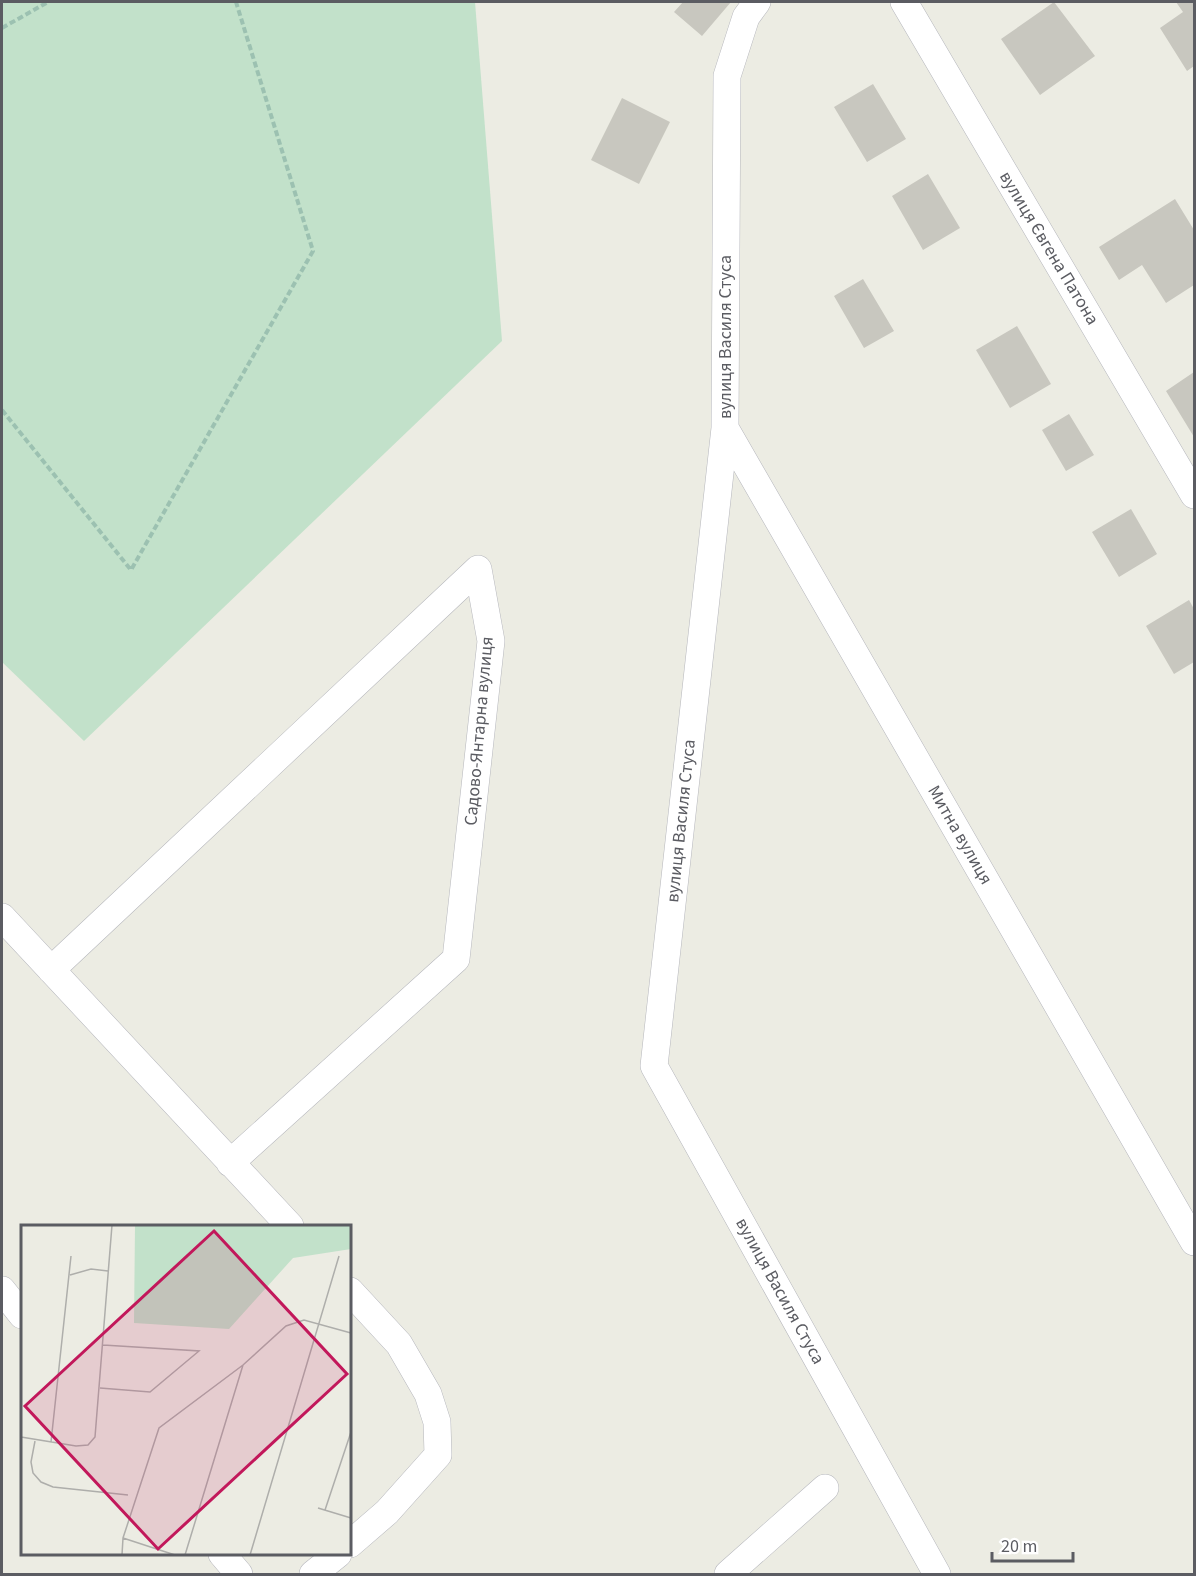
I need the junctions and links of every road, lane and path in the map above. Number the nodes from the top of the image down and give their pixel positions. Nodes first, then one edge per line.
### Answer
1 (48, 2) edge
2 (236, 2) edge
3 (756, 2) edge
4 (904, 2) edge
5 (2, 28) edge
6 (2, 410) edge
7 (725, 428) junction
8 (1194, 495) edge
9 (2, 917) edge
10 (51, 970) junction
11 (230, 1162) junction
12 (288, 1225) edge
13 (1194, 1242) edge
14 (2, 1290) edge
15 (351, 1292) edge
16 (21, 1314) edge
17 (825, 1488) dead end
18 (351, 1543) edge
19 (223, 1555) edge
20 (337, 1555) edge
21 (239, 1575) edge
22 (313, 1575) edge
23 (728, 1575) edge
24 (937, 1575) edge

1 - 5 path
2 - 6 path
3 - 7 street, вулиця Василя Стуса
4 - 8 street, вулиця Євгена Патона
7 - 13 street, Митна вулиця
7 - 24 street, вулиця Василя Стуса
9 - 10 street
10 - 11 street
10 - 11 street, Садово-Янтарна вулиця
11 - 12 street
14 - 16 street
15 - 18 street
17 - 23 street
19 - 21 street
20 - 22 street

